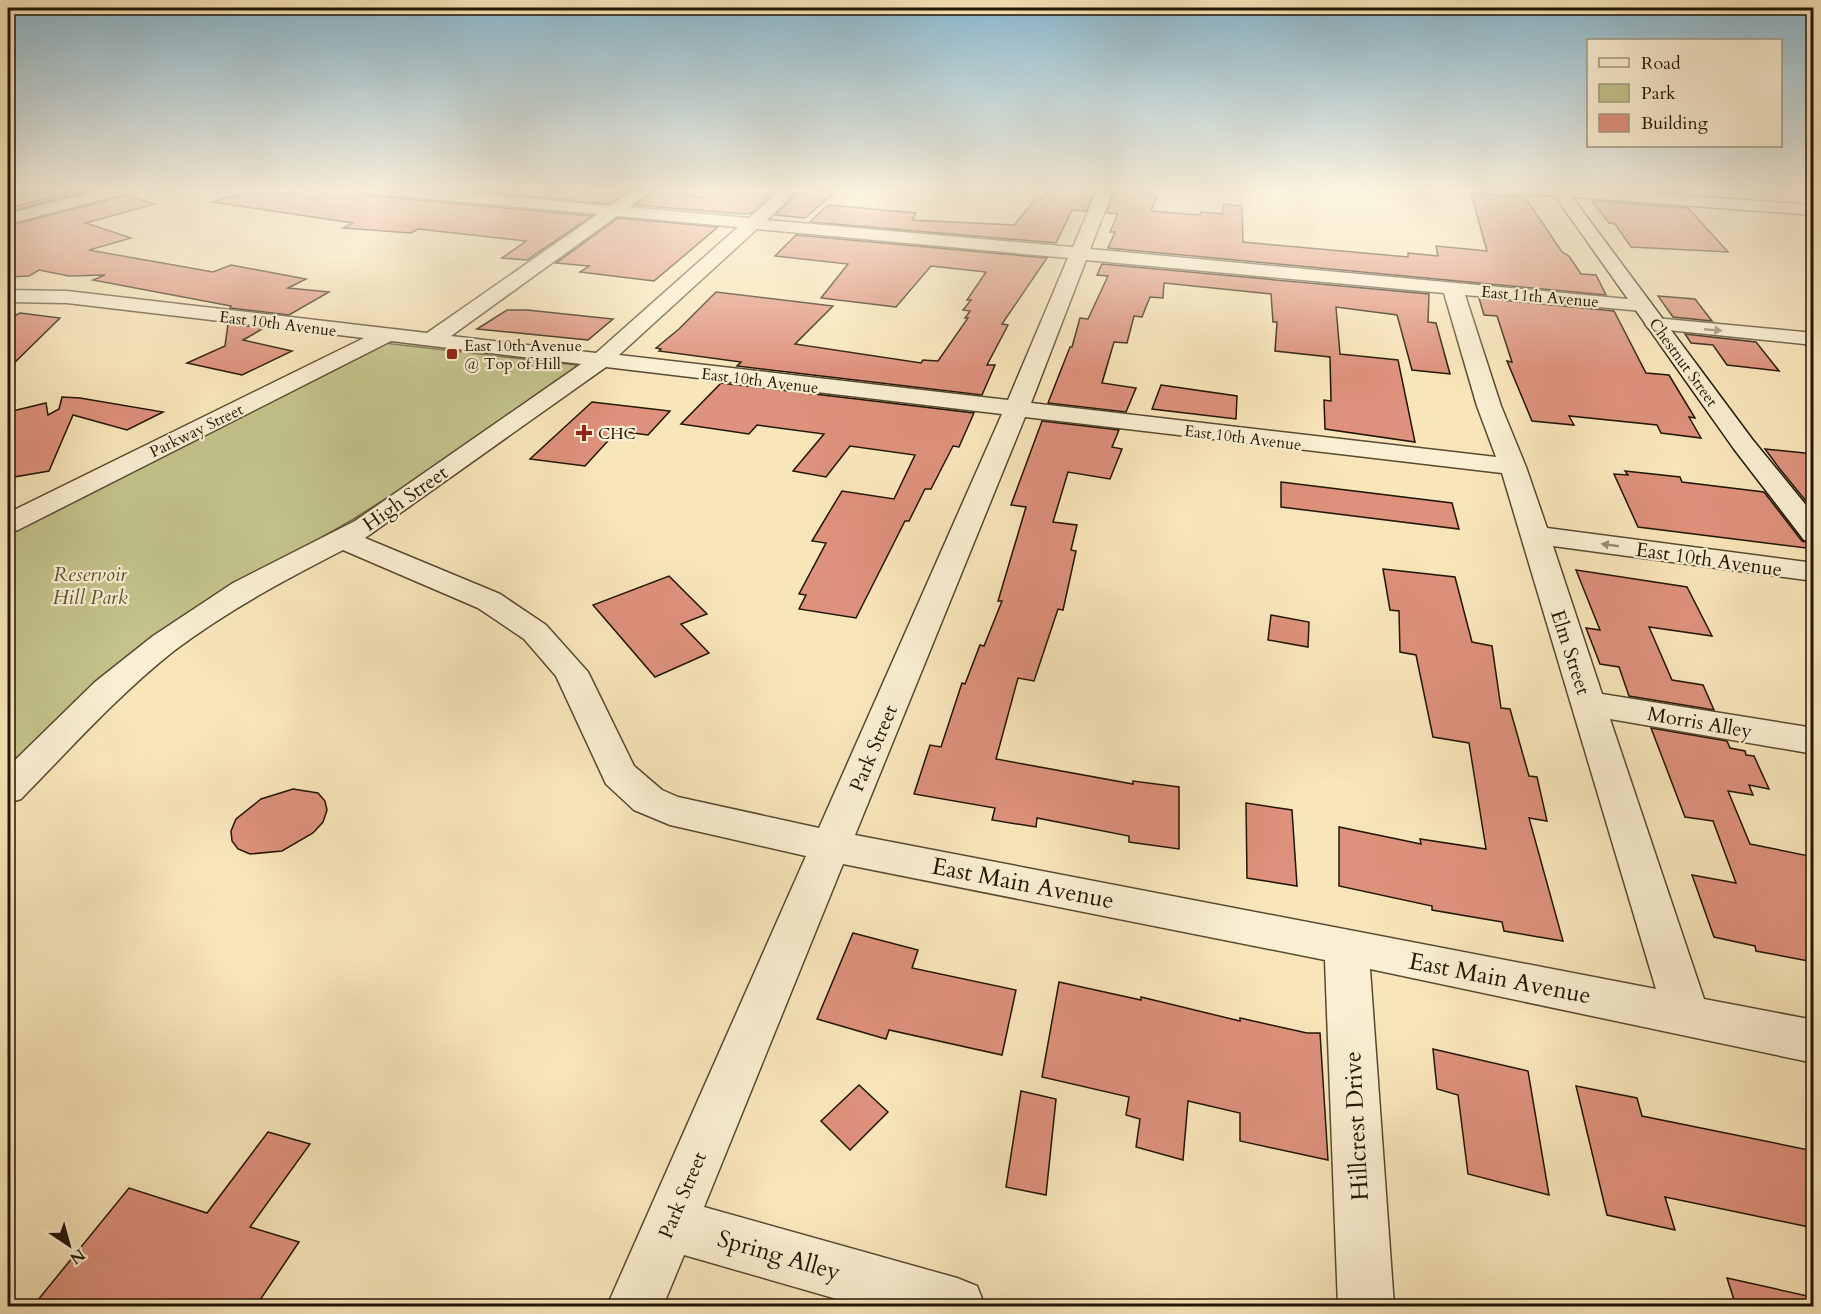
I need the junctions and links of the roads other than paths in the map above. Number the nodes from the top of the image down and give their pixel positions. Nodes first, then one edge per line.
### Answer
1 (560, 249) edge
2 (723, 249) edge
3 (1026, 249) edge
4 (1079, 249) edge
5 (1601, 249) edge
6 (1077, 254) junction
7 (1454, 289) junction
8 (8, 296) edge
9 (1648, 315) junction
10 (385, 336) junction
11 (1814, 339) edge
12 (430, 341) junction
13 (600, 361) junction
14 (1016, 410) junction
15 (1513, 467) junction
16 (9, 522) edge
17 (1814, 534) edge
18 (1533, 535) junction
19 (343, 539) junction
20 (1814, 573) edge
21 (1587, 703) junction
22 (1814, 741) edge
23 (8, 789) edge
24 (832, 846) junction
25 (1346, 946) junction
26 (1688, 1016) junction
27 (1814, 1042) edge
28 (669, 1224) junction
29 (635, 1306) edge
30 (957, 1306) edge
31 (1366, 1306) edge

1 - 12 street
2 - 13 street, High Street
3 - 6 street, East 11th Avenue
4 - 6 street, Park Street
5 - 9 street, Chestnut Street
6 - 7 street, East 11th Avenue
6 - 14 street, Park Street
7 - 9 street, East 11th Avenue
7 - 15 street, Elm Street
8 - 10 street, East 10th Avenue
9 -> 11 street, East 11th Avenue
9 - 17 street, Chestnut Street
10 - 12 street, East 10th Avenue
10 - 16 street, Parkway Street
12 - 13 street, East 10th Avenue
13 - 14 street, East 10th Avenue
13 - 19 street, High Street
14 - 15 street, East 10th Avenue
14 - 24 street, Park Street
15 - 18 street, Elm Street
20 -> 18 street, East 10th Avenue
18 - 21 street, Elm Street
19 - 23 street, High Street
19 - 24 street, East Main Avenue
21 - 22 street, Morris Alley
21 - 26 street, Elm Street
24 - 25 street, East Main Avenue
24 - 28 street, Park Street
25 - 26 street, East Main Avenue
25 - 31 street, Hillcrest Drive
26 - 27 street, East Main Avenue
28 - 29 street, Park Street
28 - 30 street, Spring Alley

